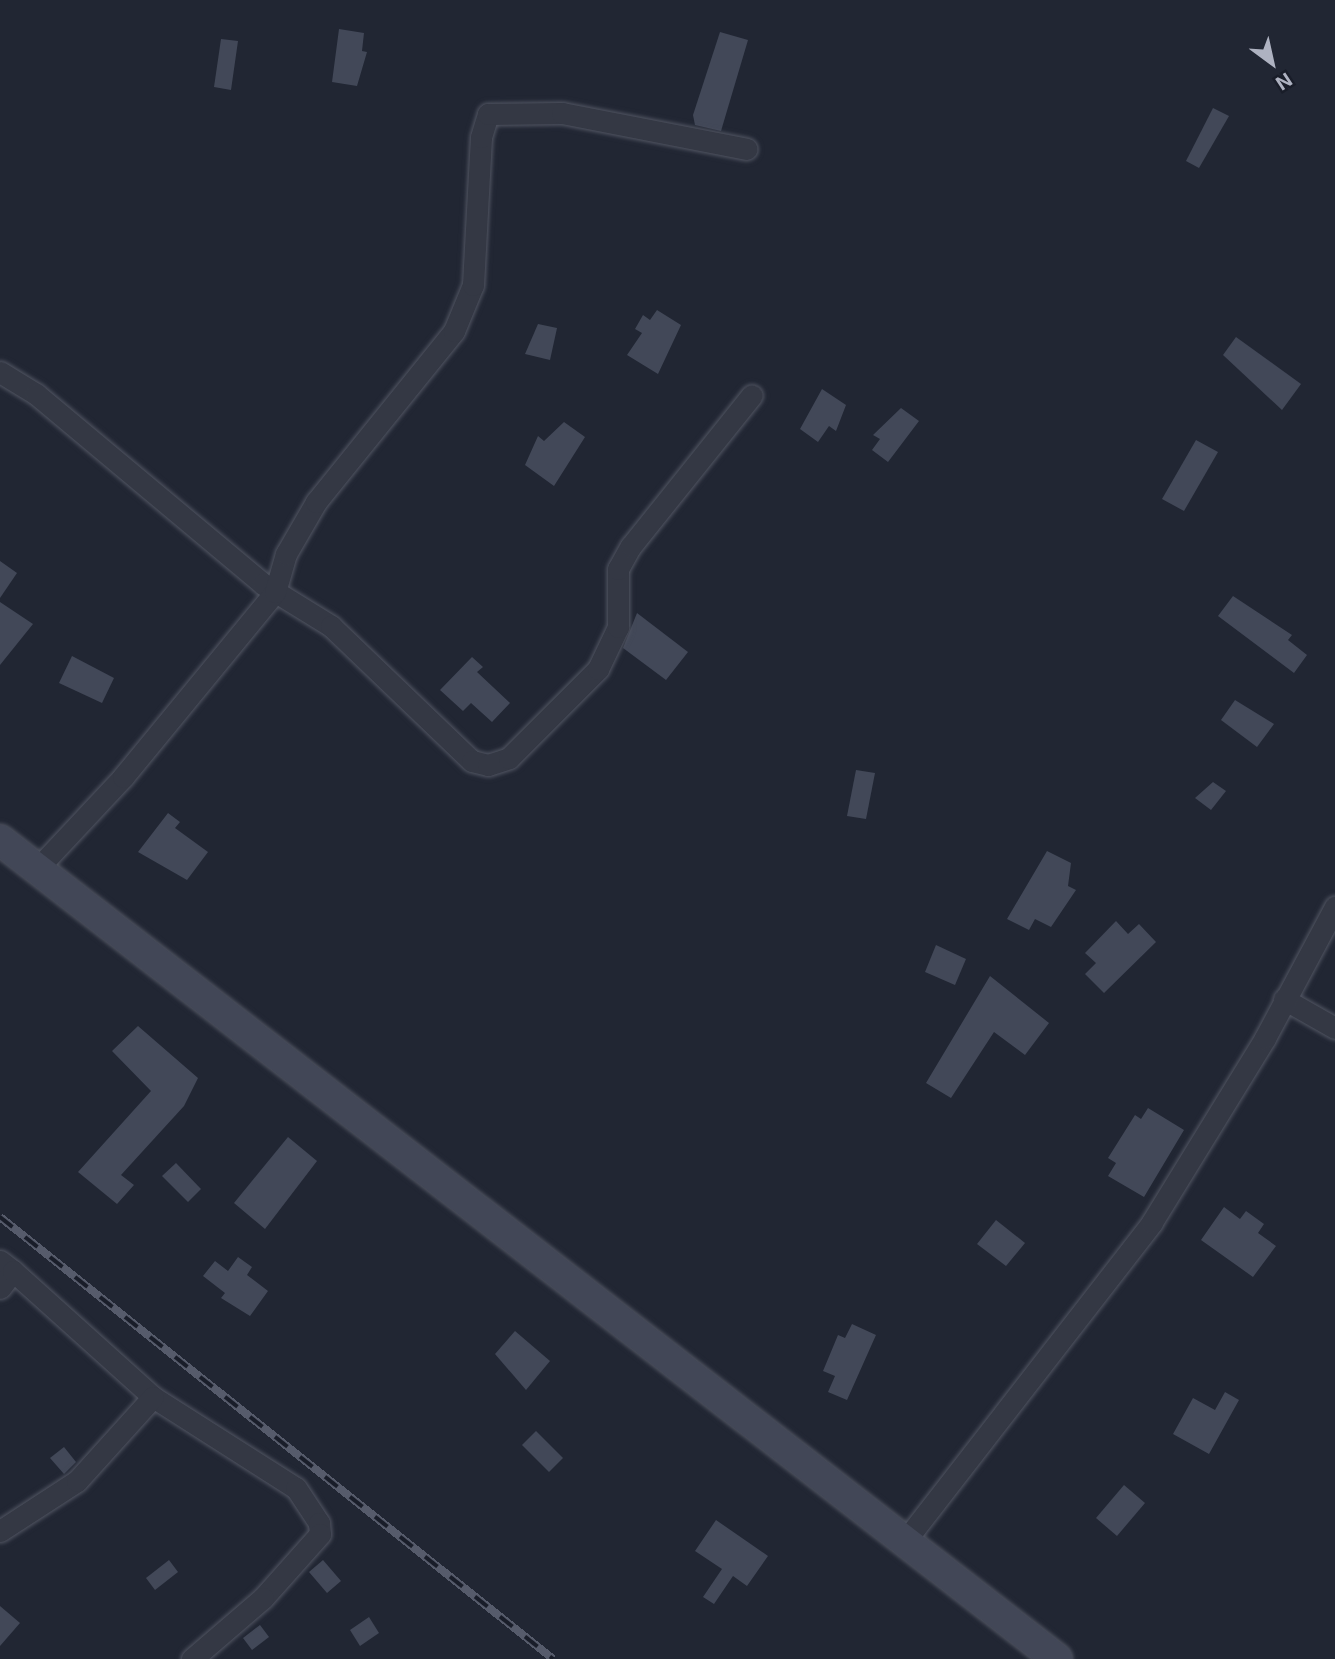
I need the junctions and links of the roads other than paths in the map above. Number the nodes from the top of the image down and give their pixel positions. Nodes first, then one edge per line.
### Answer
1 (747, 149) dead end
2 (0, 372) edge
3 (752, 396) dead end
4 (275, 592) junction
5 (0, 840) edge
6 (37, 869) junction
7 (1335, 906) edge
8 (1284, 999) junction
9 (1335, 1028) edge
10 (6, 1266) edge
11 (0, 1288) edge
12 (153, 1396) junction
13 (0, 1531) edge
14 (905, 1541) junction
15 (192, 1659) edge
16 (1057, 1659) edge

1 - 4 street
2 - 4 street
3 - 4 street
4 - 6 street
5 - 6 street
6 - 14 street
7 - 8 street
8 - 9 street
8 - 14 street
10 - 11 street
10 - 12 street
12 - 13 street
12 - 15 street
14 - 16 street

